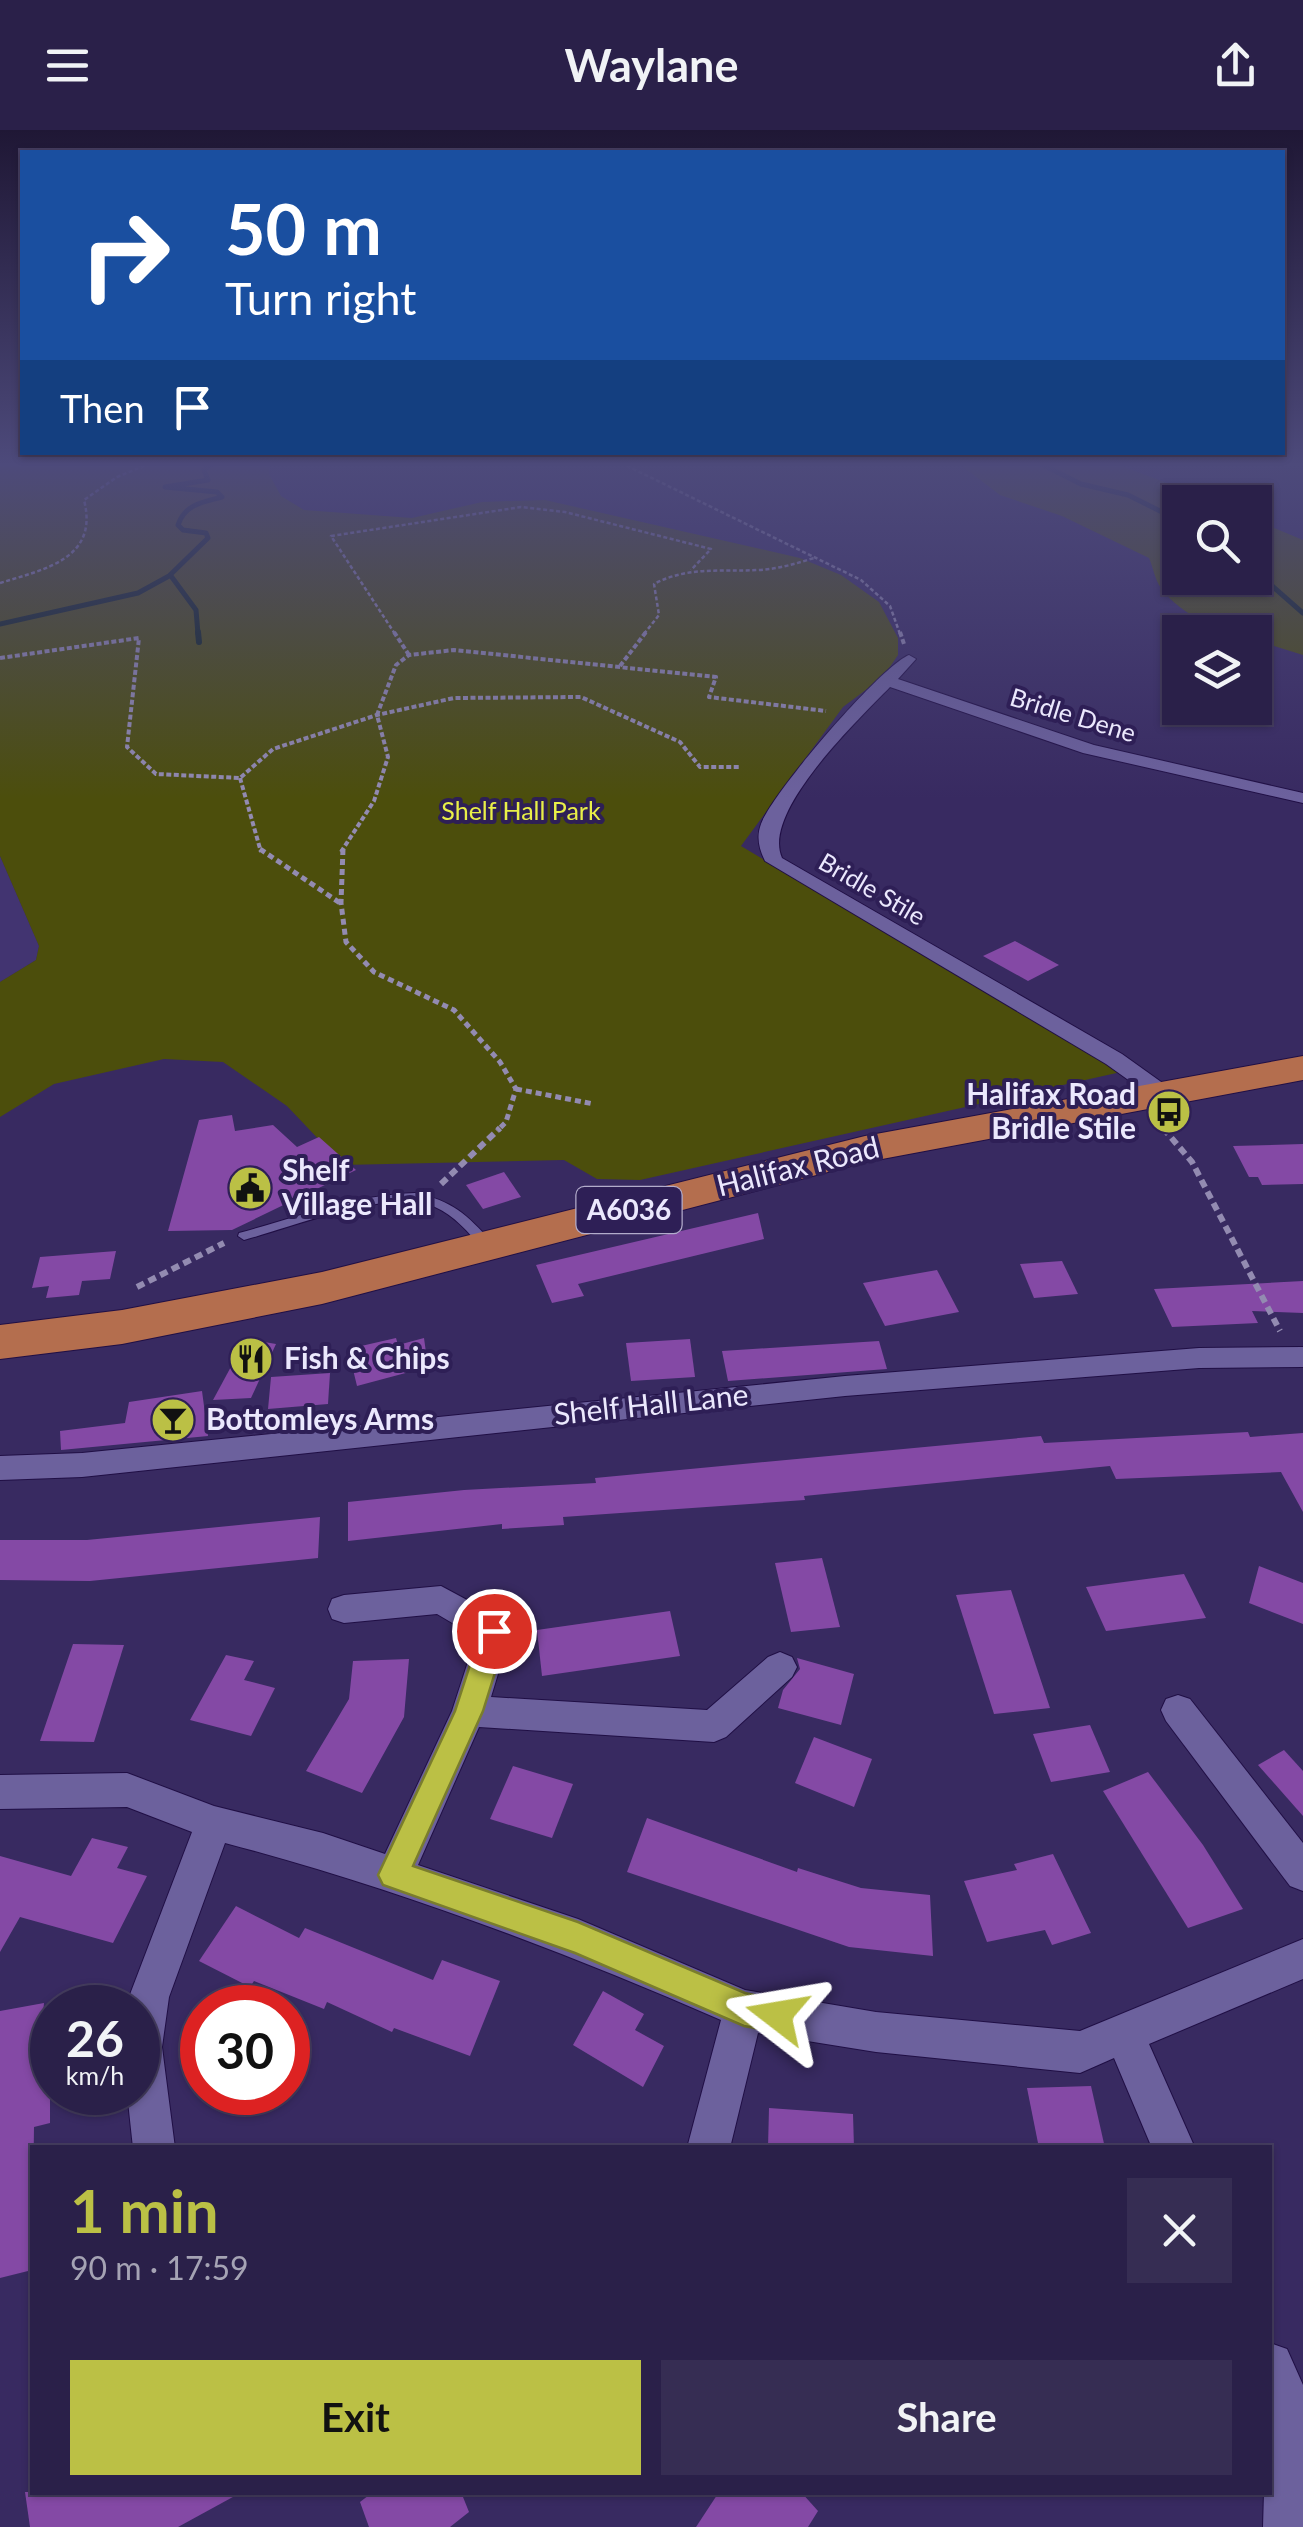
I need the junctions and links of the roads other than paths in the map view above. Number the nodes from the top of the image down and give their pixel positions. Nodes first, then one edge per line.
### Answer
1 (909, 660) road end
2 (890, 682) junction
3 (1303, 798) edge
4 (1300, 1072) edge
5 (1150, 1096) junction
6 (244, 1236) road end
7 (488, 1246) junction
8 (0, 1342) edge
9 (1298, 1357) edge
10 (0, 1468) edge
11 (344, 1609) dead end
12 (780, 1667) dead end
13 (1178, 1710) dead end
14 (469, 1711) junction
15 (0, 1792) edge
16 (214, 1823) junction
17 (1303, 1873) edge
18 (394, 1875) junction
19 (1303, 1959) edge
20 (744, 2010) junction
21 (1124, 2034) junction
22 (154, 2145) edge
23 (709, 2145) edge
24 (1173, 2145) edge
25 (1272, 2371) edge
26 (1288, 2527) edge

1 - 2 street, Bridle Stile
2 - 3 street, Bridle Dene
2 - 5 street, Bridle Stile
4 - 5 highway, Halifax Road / A6036
5 - 7 highway, Halifax Road / A6036
6 - 7 lane
7 - 8 highway, Halifax Road / A6036
9 - 10 street, Shelf Hall Lane
11 - 14 street
12 - 14 street
13 - 17 street
14 - 18 street
15 - 16 street
16 - 18 street
16 - 22 street
18 - 20 street
19 - 21 street
20 - 21 street
20 - 23 street
21 - 24 street
25 - 26 street

